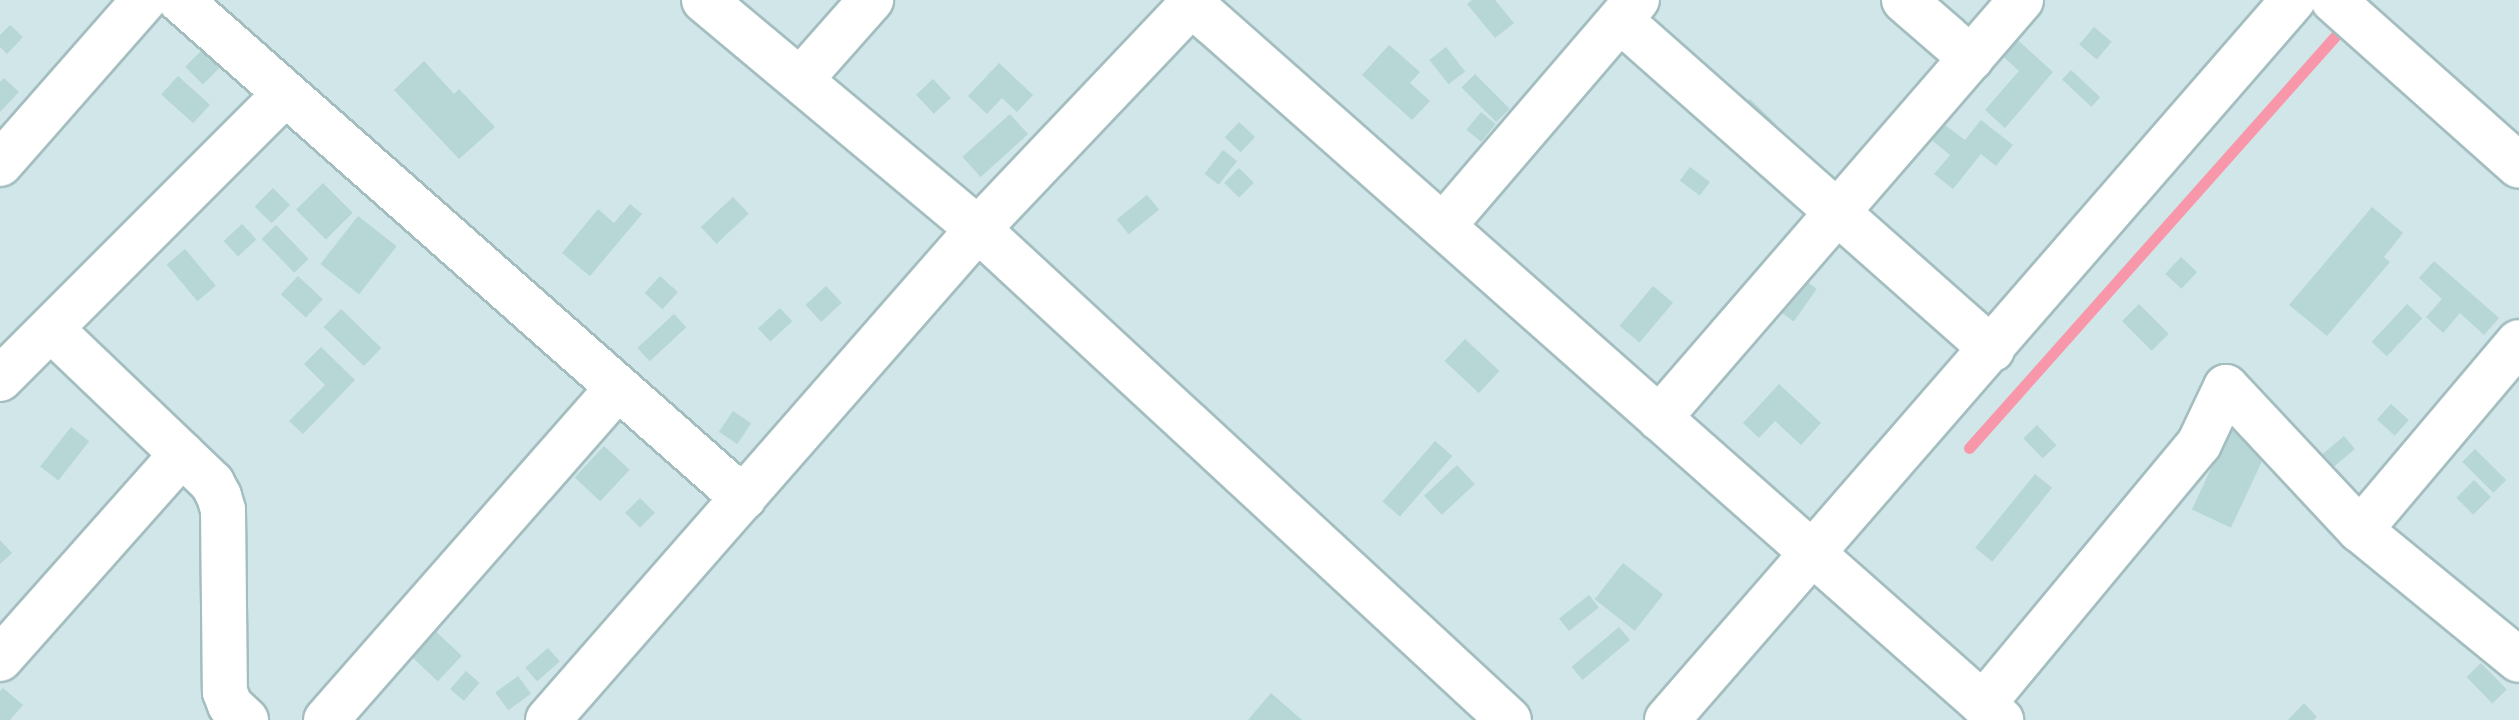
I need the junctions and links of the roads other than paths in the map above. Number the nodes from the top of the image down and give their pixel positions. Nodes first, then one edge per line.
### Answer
1 (144, 0) edge
2 (180, 0) edge
3 (704, 0) edge
4 (871, 0) edge
5 (1904, 0) edge
6 (2021, 0) edge
7 (2293, 0) edge
8 (2333, 0) edge
9 (1191, 1) edge
10 (1628, 10) edge
11 (1971, 58) junction
12 (801, 79) junction
13 (285, 94) junction
14 (0, 164) edge
15 (2519, 166) edge
16 (1837, 212) junction
17 (1443, 226) junction
18 (978, 229) junction
19 (51, 329) junction
20 (2519, 342) edge
21 (1992, 349) junction
22 (0, 379) edge
23 (618, 388) junction
24 (1659, 418) junction
25 (182, 454) junction
26 (743, 498) junction
27 (2360, 530) junction
28 (1814, 554) junction
29 (0, 659) edge
30 (2519, 660) edge
31 (1992, 712) edge
32 (246, 720) edge
33 (326, 720) edge
34 (548, 720) edge
35 (1509, 720) edge
36 (1667, 720) edge

1 - 14 street
2 - 13 street
3 - 12 street
4 - 12 street
5 - 11 street
6 - 11 street
7 - 21 street
8 - 15 street
9 - 17 street
9 - 18 street
10 - 16 street
10 - 17 street
11 - 16 street
12 - 18 street
13 - 19 street
13 - 23 street
16 - 21 street
16 - 24 street
17 - 24 street
18 - 26 street
18 - 35 street
19 - 22 street
19 - 25 street
20 - 27 street
21 - 28 street
23 - 26 street
23 - 33 street
24 - 28 street
25 - 29 street
25 - 32 street
26 - 34 street
27 - 30 street
27 - 31 street
28 - 31 street
28 - 36 street

